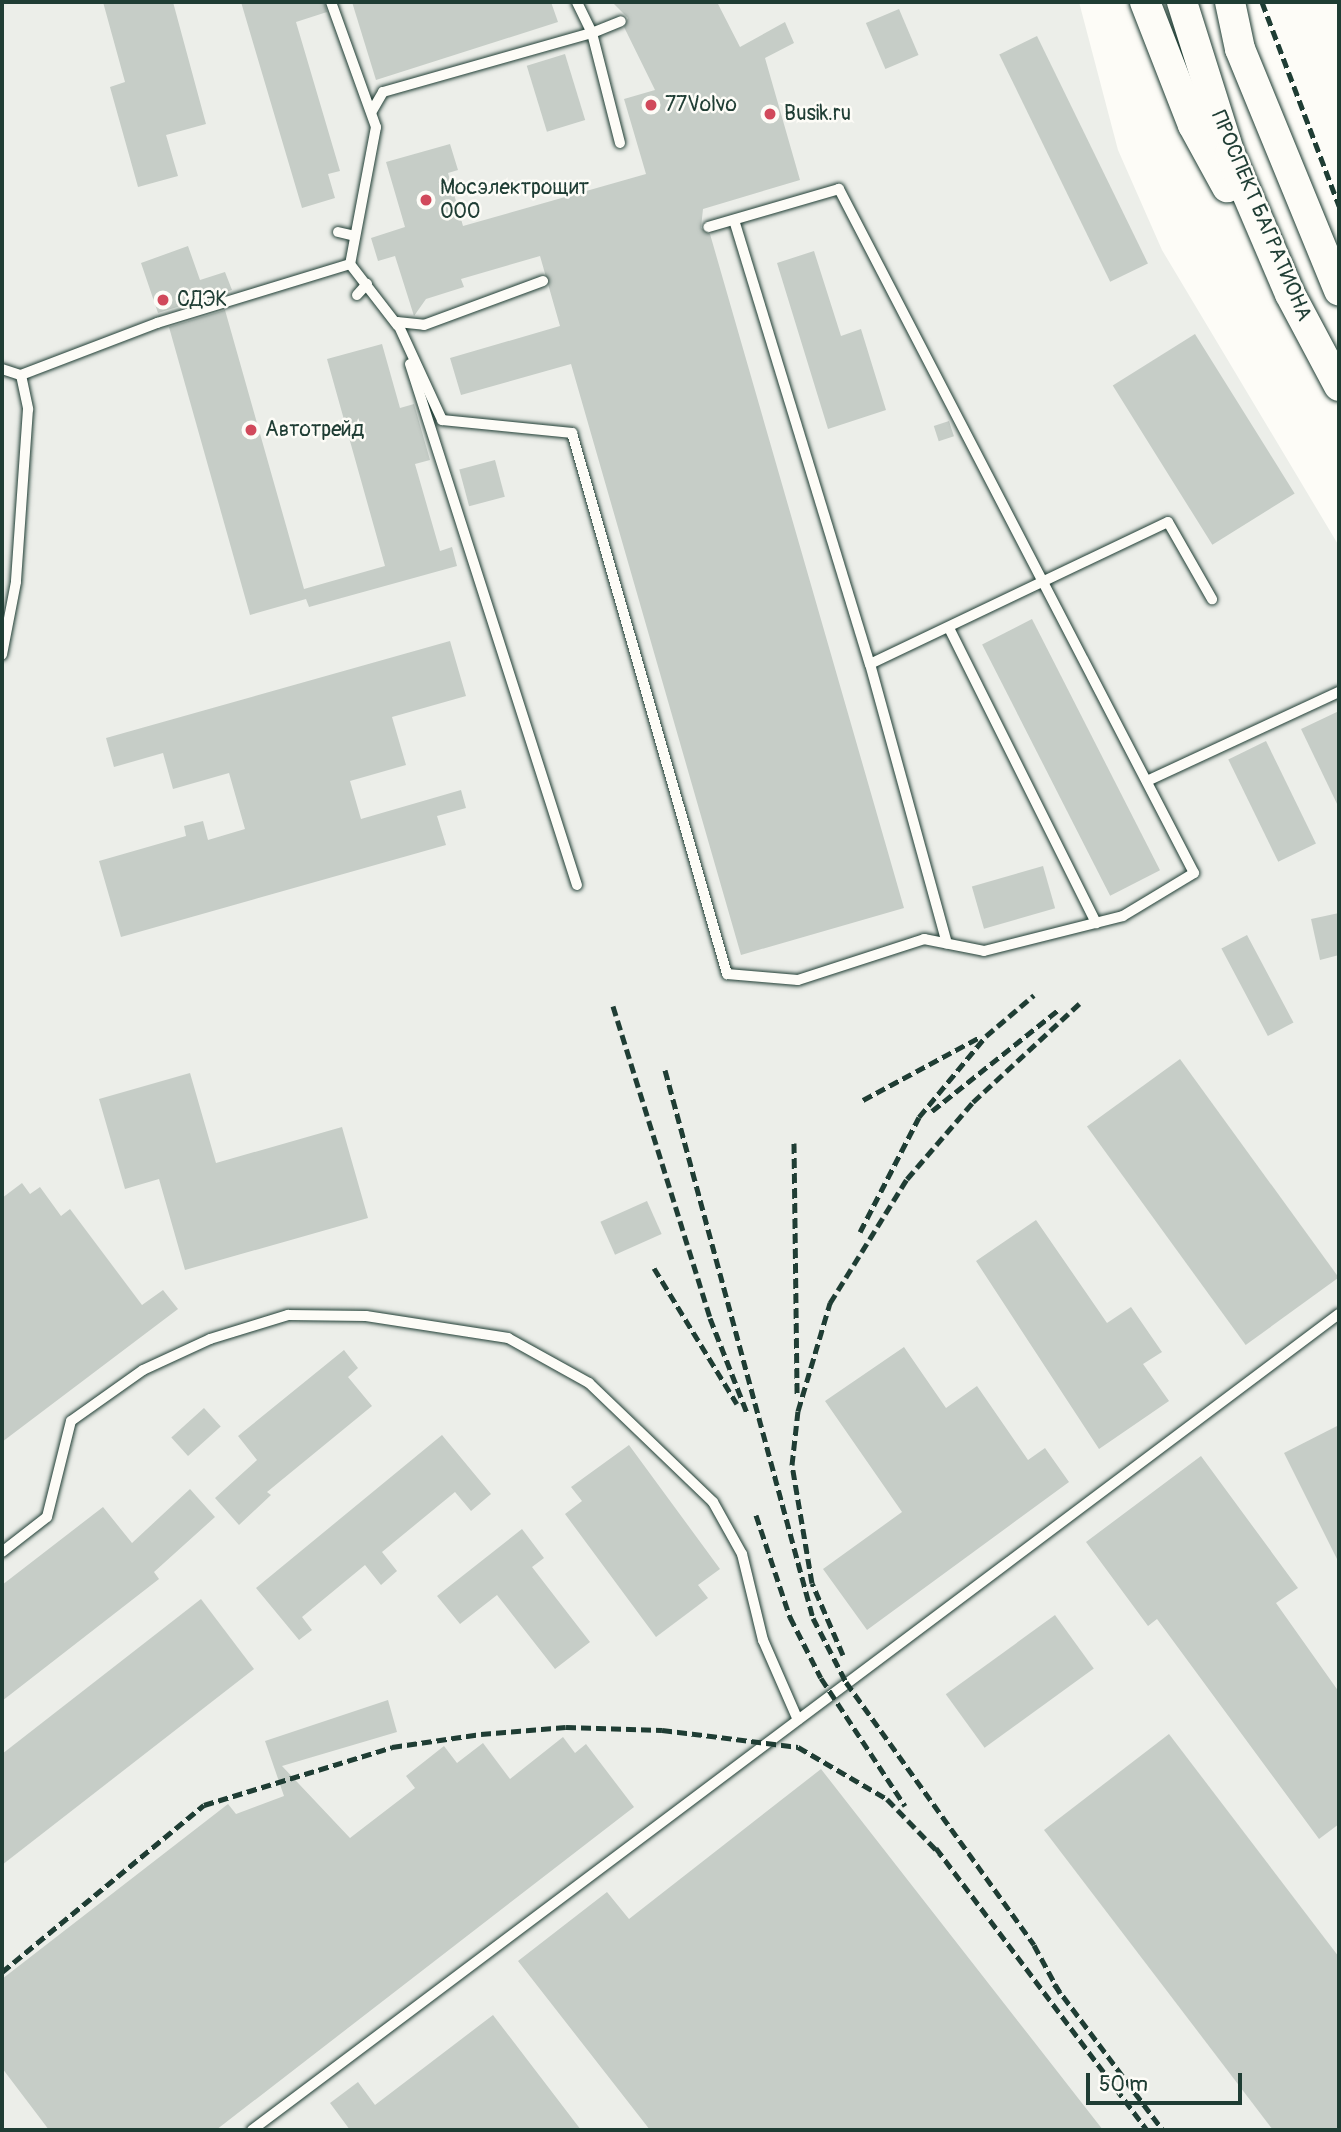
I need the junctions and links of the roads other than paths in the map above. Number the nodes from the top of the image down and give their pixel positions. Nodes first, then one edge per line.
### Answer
1 (331, 2) edge
2 (578, 2) edge
3 (1145, 2) edge
4 (1182, 2) edge
5 (1230, 2) edge
6 (621, 21) dead end
7 (592, 33) junction
8 (372, 111) junction
9 (620, 143) dead end
10 (734, 220) junction
11 (708, 228) dead end
12 (338, 232) dead end
13 (355, 236) junction
14 (350, 264) junction
15 (542, 281) dead end
16 (367, 284) junction
17 (1339, 290) edge
18 (1290, 294) junction
19 (357, 295) dead end
20 (397, 322) junction
21 (2, 369) edge
22 (21, 375) junction
23 (1339, 386) edge
24 (1044, 584) junction
25 (1212, 599) dead end
26 (949, 628) junction
27 (2, 654) edge
28 (870, 664) junction
29 (1339, 692) edge
30 (1147, 781) junction
31 (578, 885) dead end
32 (1096, 923) junction
33 (947, 944) junction
34 (1339, 1314) edge
35 (2, 1552) edge
36 (798, 1720) junction
37 (252, 2130) edge

1 - 8 lane
2 - 7 lane
3 - 18 main road
4 - 18 main road, ПРОСПЕКТ БАГРАТИОНА
5 - 17 main road, ПРОСПЕКТ БАГРАТИОНА
6 - 7 lane
7 - 8 lane
7 - 9 lane
8 - 13 lane
10 - 11 lane
10 - 24 lane
10 - 28 lane
12 - 13 lane
13 - 14 lane
14 - 16 lane
14 - 22 lane
15 - 20 lane
16 - 19 lane
16 - 20 lane
18 - 23 main road, ПРОСПЕКТ БАГРАТИОНА
20 - 31 lane
20 - 33 lane
21 - 22 lane
22 - 27 lane
24 - 25 lane
24 - 26 lane
24 - 30 lane
26 - 28 lane
26 - 32 lane
28 - 33 lane
29 - 30 lane
30 - 32 lane
32 - 33 lane
34 - 36 lane
35 - 36 lane
36 - 37 lane

